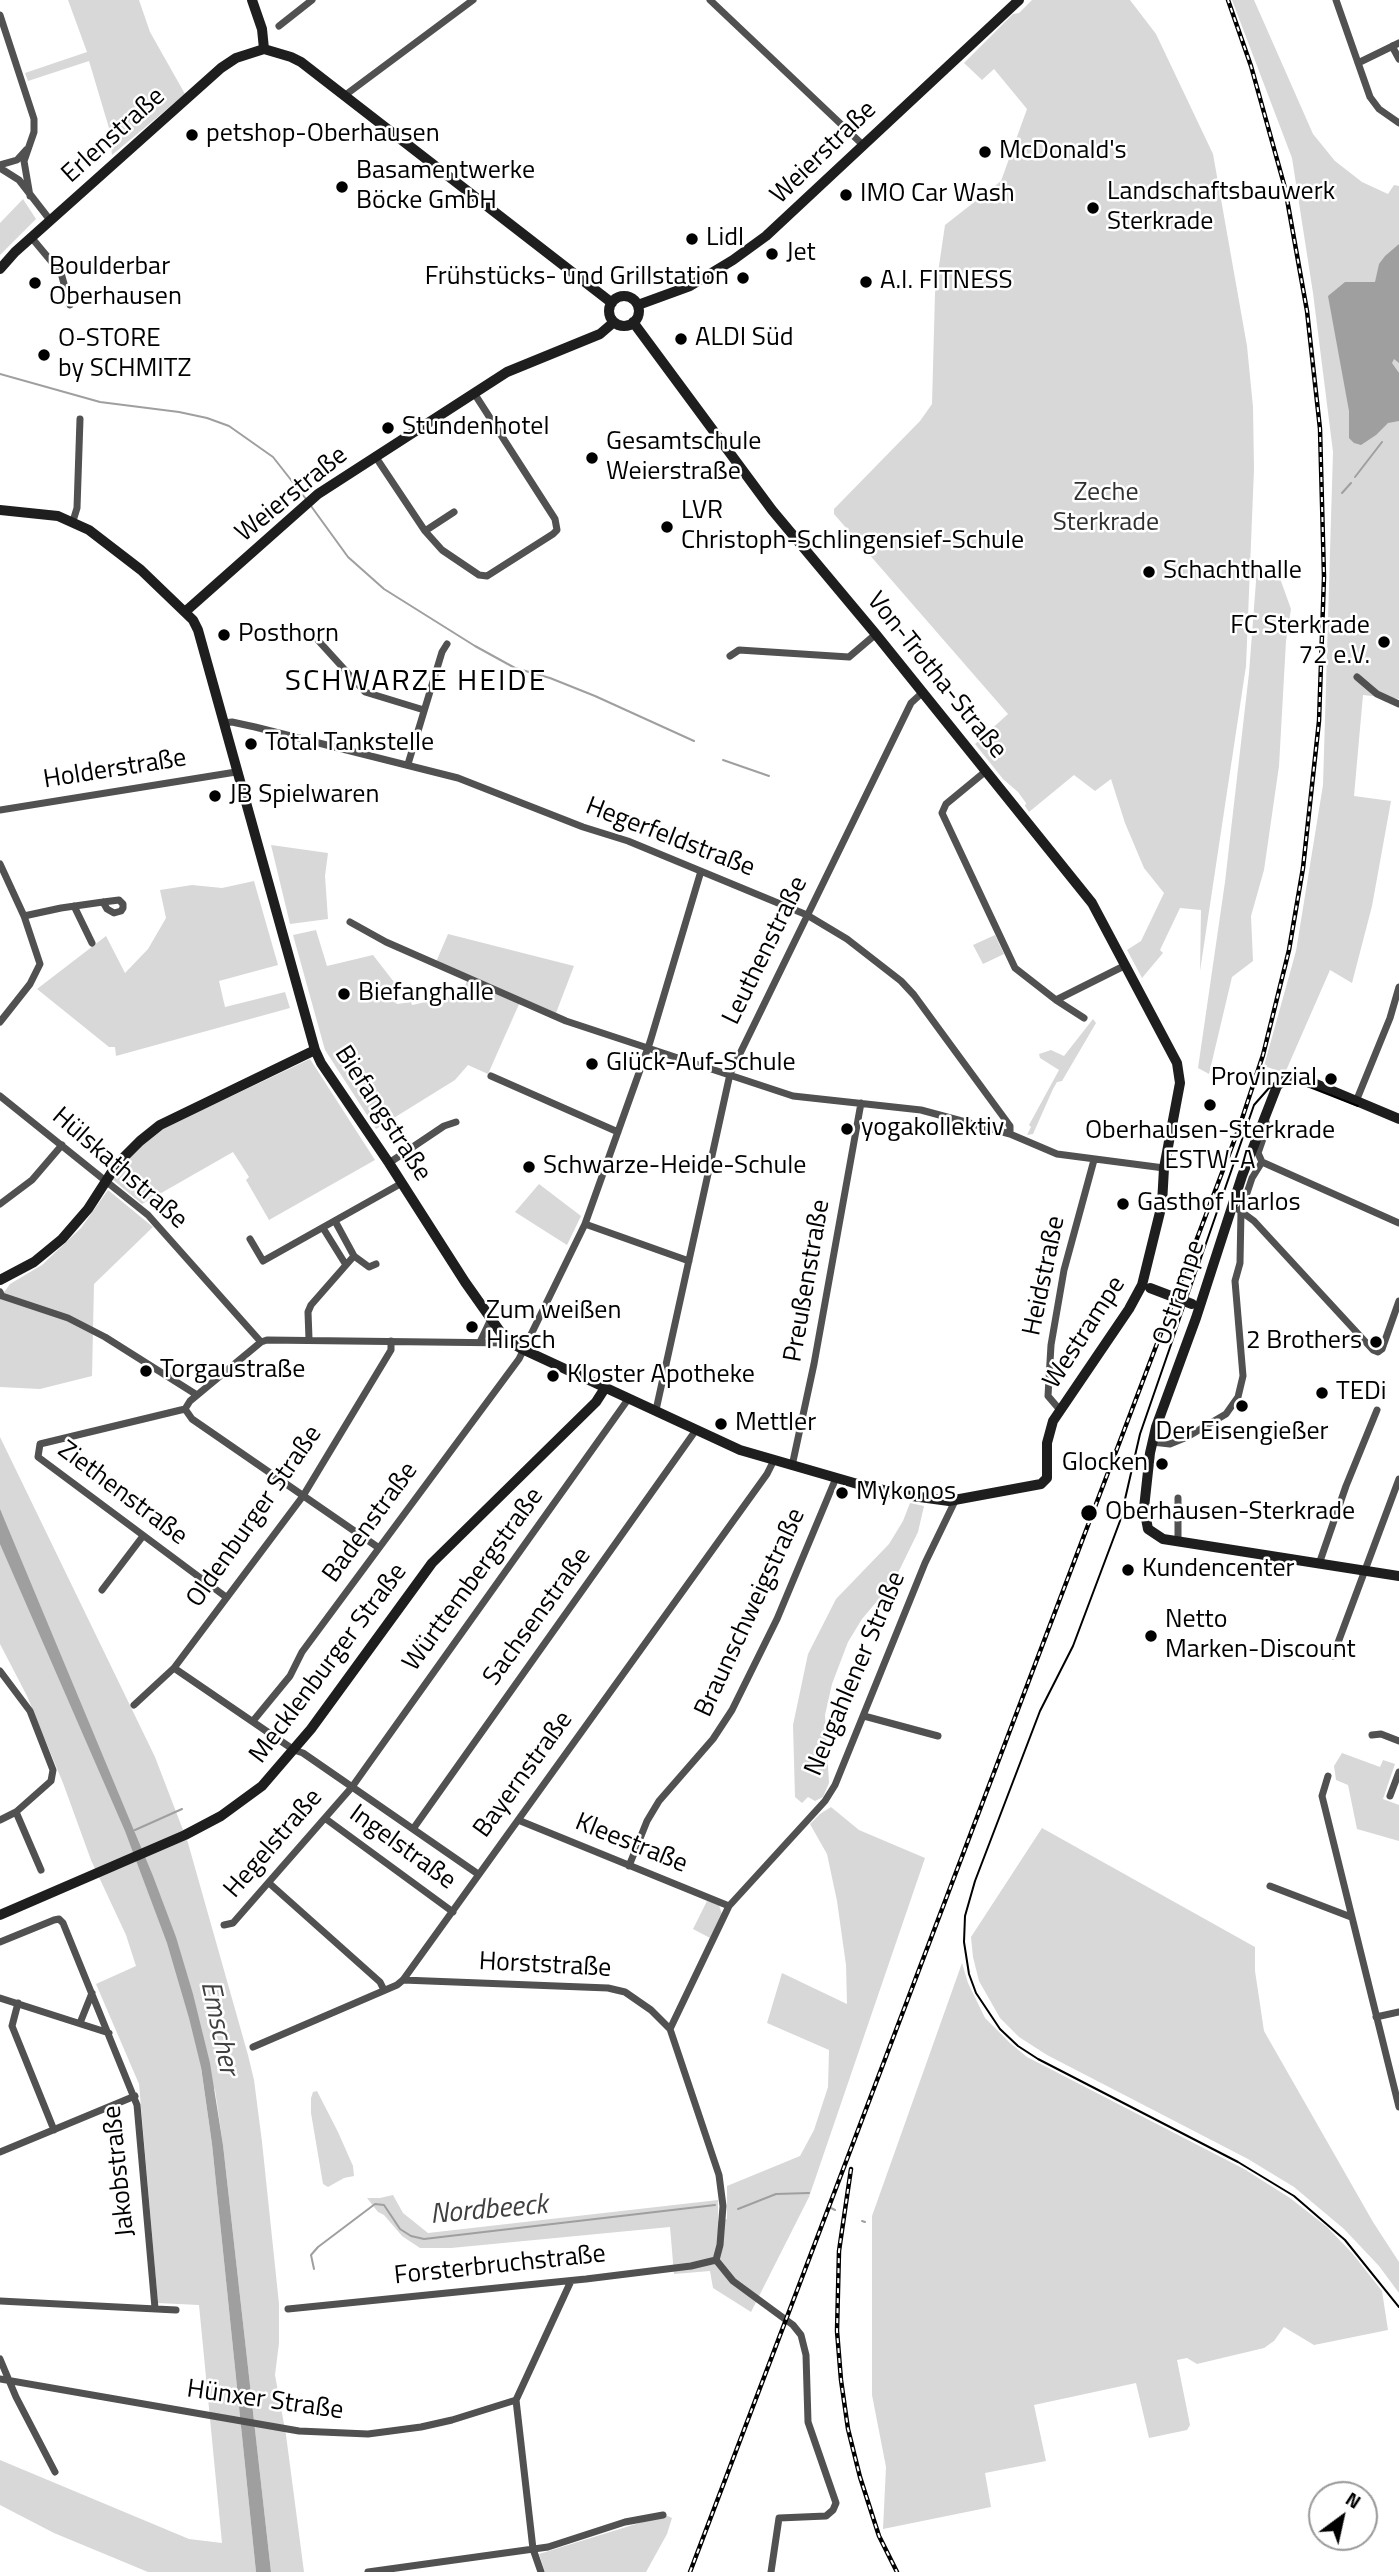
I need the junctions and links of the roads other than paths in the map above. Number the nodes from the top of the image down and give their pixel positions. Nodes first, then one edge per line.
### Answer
1 (251, 0) edge
2 (312, 0) edge
3 (710, 0) edge
4 (1019, 0) edge
5 (1336, 0) edge
6 (467, 2) edge
7 (0, 15) edge
8 (279, 26) dead end
9 (1396, 44) edge
10 (264, 50) junction
11 (1399, 58) edge
12 (1357, 64) junction
13 (344, 96) junction
14 (1399, 123) edge
15 (863, 145) junction
16 (28, 148) junction
17 (0, 167) edge
18 (30, 196) junction
19 (50, 220) junction
20 (31, 237) junction
21 (0, 269) edge
22 (612, 303) junction
23 (70, 305) dead end
24 (638, 305) junction
25 (614, 322) junction
26 (633, 322) junction
27 (474, 393) junction
28 (80, 419) dead end
29 (375, 456) junction
30 (0, 510) edge
31 (454, 512) dead end
32 (73, 522) junction
33 (425, 531) junction
34 (186, 611) junction
35 (876, 634) junction
36 (315, 637) dead end
37 (447, 644) dead end
38 (730, 656) dead end
39 (1357, 677) dead end
40 (923, 692) junction
41 (1399, 704) edge
42 (424, 710) junction
43 (223, 723) junction
44 (408, 765) junction
45 (986, 771) junction
46 (236, 772) junction
47 (0, 810) edge
48 (0, 864) edge
49 (701, 871) junction
50 (103, 902) dead end
51 (74, 906) junction
52 (807, 915) junction
53 (24, 916) junction
54 (350, 922) dead end
55 (92, 943) dead end
56 (1126, 965) junction
57 (1399, 987) edge
58 (1056, 1000) junction
59 (1084, 1018) dead end
60 (0, 1022) edge
61 (315, 1049) junction
62 (647, 1049) junction
63 (1179, 1073) joint
64 (730, 1074) junction
65 (491, 1076) dead end
66 (0, 1096) edge
67 (1357, 1099) junction
68 (861, 1103) junction
69 (1265, 1117) junction
70 (1399, 1119) edge
71 (456, 1122) dead end
72 (618, 1132) junction
73 (1010, 1134) junction
74 (62, 1145) junction
75 (1094, 1160) junction
76 (1262, 1162) junction
77 (389, 1163) junction
78 (1164, 1168) junction
79 (106, 1182) junction
80 (402, 1183) junction
81 (0, 1204) edge
82 (1236, 1208) junction
83 (335, 1221) junction
84 (1399, 1223) edge
85 (585, 1224) junction
86 (323, 1228) junction
87 (250, 1239) dead end
88 (354, 1256) junction
89 (690, 1261) junction
90 (376, 1264) dead end
91 (346, 1265) junction
92 (0, 1280) edge
93 (1146, 1287) junction
94 (0, 1293) edge
95 (1399, 1301) edge
96 (1195, 1305) junction
97 (491, 1319) junction
98 (309, 1339) junction
99 (391, 1340) junction
100 (261, 1342) junction
101 (480, 1342) junction
102 (511, 1343) junction
103 (522, 1349) junction
104 (606, 1388) junction
105 (197, 1395) junction
106 (629, 1398) junction
107 (185, 1409) junction
108 (656, 1410) junction
109 (1060, 1410) junction
110 (1377, 1410) dead end
111 (696, 1430) junction
112 (1152, 1442) junction
113 (774, 1460) junction
114 (792, 1466) junction
115 (836, 1478) junction
116 (1399, 1479) edge
117 (303, 1496) junction
118 (1178, 1498) dead end
119 (955, 1501) junction
120 (143, 1536) junction
121 (1178, 1542) junction
122 (379, 1548) junction
123 (1319, 1564) junction
124 (1363, 1570) junction
125 (1399, 1576) edge
126 (102, 1590) dead end
127 (226, 1597) junction
128 (1333, 1656) dead end
129 (174, 1668) junction
130 (0, 1671) edge
131 (134, 1706) dead end
132 (864, 1716) junction
133 (253, 1721) junction
134 (1371, 1735) dead end
135 (938, 1736) dead end
136 (1399, 1741) edge
137 (294, 1750) junction
138 (1399, 1772) edge
139 (1328, 1776) dead end
140 (352, 1787) junction
141 (1390, 1796) dead end
142 (16, 1812) junction
143 (326, 1819) junction
144 (0, 1820) edge
145 (518, 1820) junction
146 (414, 1829) junction
147 (629, 1866) junction
148 (41, 1870) dead end
149 (478, 1874) junction
150 (269, 1883) junction
151 (1270, 1886) dead end
152 (729, 1906) junction
153 (453, 1912) junction
154 (0, 1915) edge
155 (1351, 1917) junction
156 (224, 1925) dead end
157 (0, 1942) edge
158 (403, 1980) junction
159 (384, 1990) junction
160 (92, 1993) junction
161 (0, 1998) edge
162 (18, 2003) junction
163 (1399, 2012) edge
164 (1376, 2017) junction
165 (80, 2023) junction
166 (670, 2029) junction
167 (109, 2033) junction
168 (253, 2048) dead end
169 (135, 2096) junction
170 (1399, 2107) edge
171 (54, 2130) junction
172 (0, 2152) edge
173 (716, 2260) junction
174 (571, 2281) junction
175 (0, 2301) edge
176 (155, 2308) junction
177 (288, 2309) dead end
178 (176, 2310) dead end
179 (0, 2359) edge
180 (0, 2379) edge
181 (11, 2381) junction
182 (516, 2400) junction
183 (55, 2472) dead end
184 (663, 2515) dead end
185 (533, 2549) junction
186 (368, 2572) edge
187 (541, 2572) edge
188 (771, 2572) edge

1 - 10 main road
2 - 8 street
3 - 15 street
4 - 15 main road, Weierstraße
5 - 12 street
6 - 13 street
7 - 16 street
9 - 11 street
9 - 12 street
10 - 13 main road
10 - 19 main road, Erlenstraße
12 - 14 street
13 - 22 main road
15 - 24 main road, Weierstraße
16 - 17 street
16 - 18 street
17 - 18 street
18 - 19 street
19 - 20 main road, Erlenstraße
20 - 21 main road, Erlenstraße
20 - 23 street
22 - 24 main road
22 - 25 main road
24 - 26 main road
25 - 26 main road
25 - 27 main road, Weierstraße
26 - 35 main road, Von-Trotha-Straße
27 - 29 main road, Weierstraße
27 - 33 street
28 - 32 street
29 - 33 street
29 - 34 main road, Weierstraße
30 - 32 main road, Biefangstraße
31 - 33 street
32 - 34 main road, Biefangstraße
34 - 43 main road, Biefangstraße
35 - 38 street
35 - 40 main road, Von-Trotha-Straße
36 - 42 street
37 - 42 street
39 - 41 street
40 - 45 main road, Von-Trotha-Straße
40 - 52 street, Leuthenstraße
42 - 44 street
43 - 44 street, Hegerfeldstraße
43 - 46 main road, Biefangstraße
44 - 49 street, Hegerfeldstraße
45 - 56 main road, Von-Trotha-Straße
45 - 58 street
46 - 47 street, Holderstraße
46 - 61 main road, Biefangstraße
48 - 53 street
49 - 52 street, Hegerfeldstraße
49 - 62 street, Badenstraße
50 - 51 street
51 - 53 street
51 - 55 street
52 - 64 street, Leuthenstraße
52 - 73 street, Hegerfeldstraße
53 - 60 street
54 - 62 street
56 - 58 street
56 - 63 main road, Von-Trotha-Straße
57 - 67 street
58 - 59 street
61 - 77 main road, Biefangstraße
61 - 79 main road
62 - 64 street
62 - 72 street, Badenstraße
63 - 78 main road, Westrampe
64 - 68 street
64 - 89 street, Leuthenstraße
65 - 72 street
66 - 74 street, Hülskathstraße
67 - 69 main road, Ostrampe
67 - 70 main road
68 - 73 street
68 - 114 street, Preußenstraße
69 - 76 street, Ostrampe
69 - 82 main road, Ostrampe
71 - 77 street
72 - 85 street, Badenstraße
73 - 75 street
74 - 79 street, Hülskathstraße
74 - 81 street
75 - 78 street
75 - 109 street, Heidstraße
76 - 82 street, Ostrampe
76 - 84 street
77 - 80 main road, Biefangstraße
78 - 93 main road, Westrampe
79 - 92 main road
79 - 100 street, Hülskathstraße
80 - 83 street
80 - 97 main road, Biefangstraße
82 - 95 street
82 - 96 main road, Ostrampe
82 - 112 street
83 - 86 street
83 - 88 street
85 - 89 street
85 - 103 street, Badenstraße
86 - 87 street
86 - 91 street
88 - 90 street
88 - 91 street
89 - 108 street, Leuthenstraße
91 - 98 street
93 - 96 main road, bridge
93 - 109 main road, Westrampe
94 - 105 street
96 - 112 main road, Ostrampe
97 - 101 street
97 - 102 main road, Biefangstraße
98 - 99 street
98 - 100 street
99 - 101 street
99 - 117 street, Oldenburger Straße
100 - 105 street
101 - 102 street
102 - 103 main road
103 - 104 main road
103 - 122 street, Badenstraße
104 - 106 main road
104 - 137 main road, Mecklenburger Straße
105 - 107 street
106 - 108 main road
106 - 140 street, Württembergstraße
107 - 117 street
107 - 120 street, Ziethenstraße
108 - 111 main road
109 - 119 main road
110 - 123 street
111 - 113 main road
111 - 146 street, Sachsenstraße
112 - 121 main road, Ostrampe
113 - 114 main road
113 - 145 street, Bayernstraße
114 - 115 main road
115 - 119 main road
115 - 147 street, Braunschweigstraße
116 - 124 street
117 - 122 street
117 - 127 street, Oldenburger Straße
118 - 121 street
119 - 132 street, Neugahlener Straße
120 - 126 street
120 - 127 street, Ziethenstraße
121 - 123 main road
122 - 133 street, Badenstraße
123 - 124 main road
124 - 125 main road
124 - 128 street
127 - 129 street, Oldenburger Straße
129 - 131 street, Oldenburger Straße
129 - 133 street
130 - 142 street
132 - 135 street
132 - 152 street, Neugahlener Straße
133 - 137 street
134 - 136 street
137 - 140 street
137 - 154 main road, Mecklenburger Straße
138 - 141 street
139 - 155 street
140 - 143 street, Hegelstraße
140 - 146 street
142 - 144 street
142 - 148 street
143 - 150 street, Hegelstraße
143 - 153 street, Ingelstraße
145 - 147 street, Kleestraße
145 - 149 street, Bayernstraße
146 - 149 street
147 - 152 street, Kleestraße
149 - 153 street, Bayernstraße
150 - 156 street, Hegelstraße
150 - 159 street
151 - 155 street
152 - 166 street, Neugahlener Straße
153 - 158 street, Bayernstraße
155 - 164 street
157 - 160 street, Jakobstraße
158 - 159 street, Bayernstraße
158 - 166 street, Horststraße
159 - 168 street, Bayernstraße
160 - 165 street
160 - 167 street, Jakobstraße
161 - 162 street
162 - 165 street
162 - 171 street
163 - 164 street
164 - 170 street
165 - 167 street
166 - 173 street
167 - 169 street, Jakobstraße
169 - 171 street
169 - 176 street, Jakobstraße
171 - 172 street
173 - 174 street, Forsterbruchstraße
173 - 188 street
174 - 177 street, Forsterbruchstraße
174 - 182 street
175 - 176 street
176 - 178 street
179 - 181 street
180 - 181 street, Hünxer Straße
181 - 182 street, Hünxer Straße
181 - 183 street
182 - 185 street
184 - 185 street
185 - 186 street
185 - 187 street

